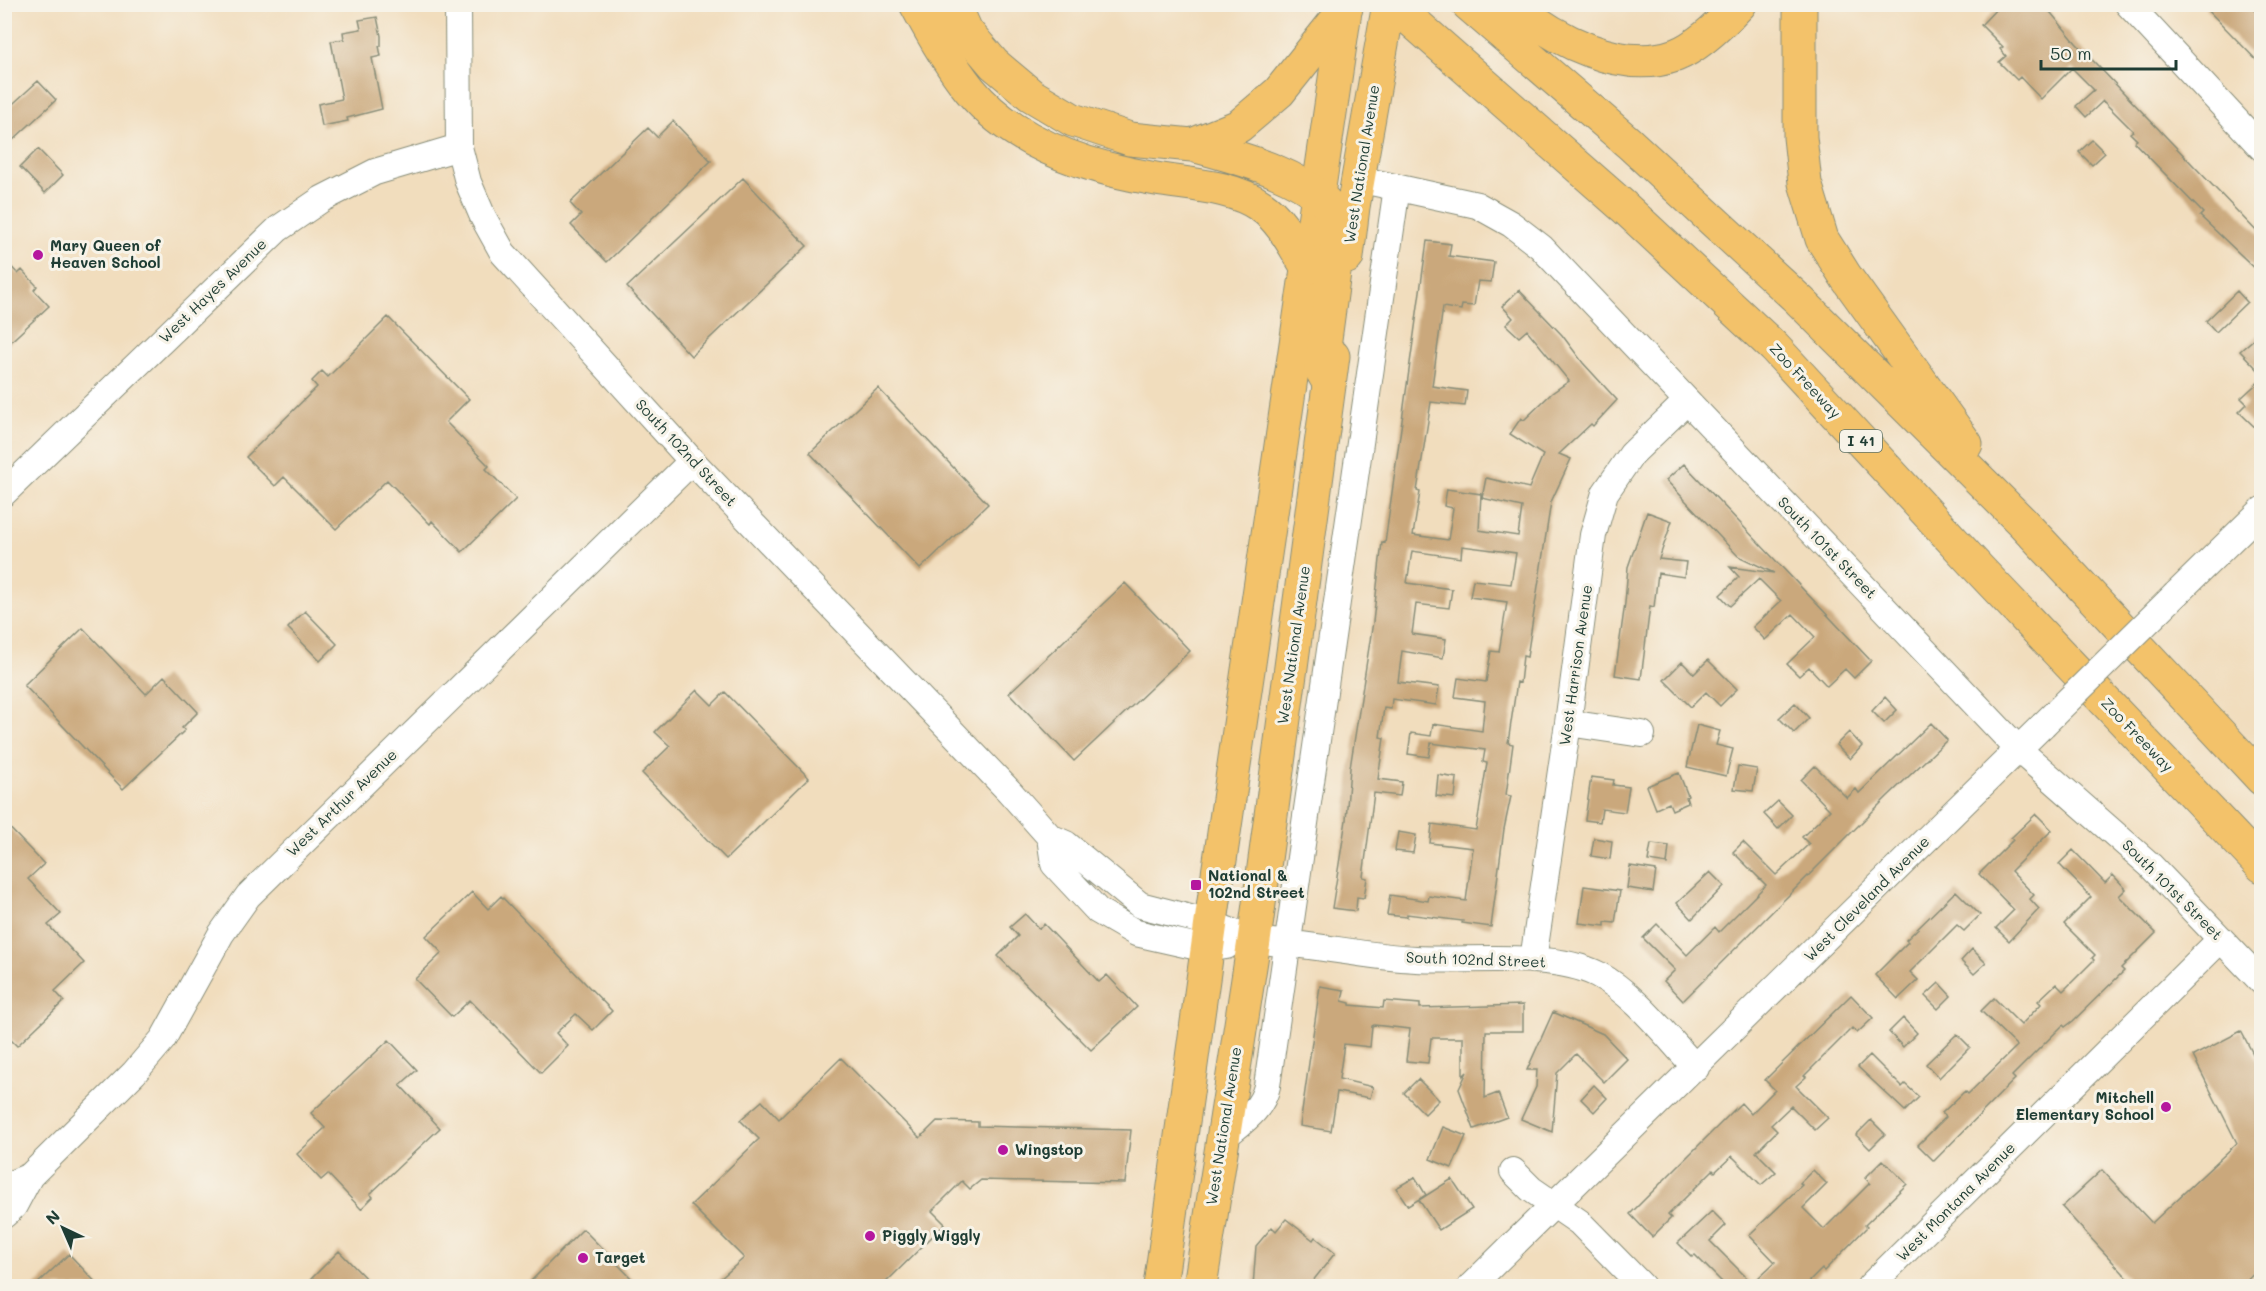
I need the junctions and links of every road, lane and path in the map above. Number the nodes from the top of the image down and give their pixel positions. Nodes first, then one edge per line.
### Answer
1 (458, 4) edge
2 (916, 4) edge
3 (954, 4) edge
4 (1391, 4) edge
5 (1512, 4) edge
6 (1740, 4) edge
7 (1800, 4) edge
8 (2128, 4) edge
9 (1346, 6) edge
10 (1471, 7) edge
11 (1192, 145) junction
12 (459, 147) junction
13 (2262, 148) edge
14 (1358, 179) junction
15 (1397, 187) junction
16 (1319, 196) junction
17 (1308, 268) junction
18 (1329, 383) junction
19 (1687, 402) junction
20 (692, 461) junction
21 (4, 494) edge
22 (2262, 510) edge
23 (2023, 523) junction
24 (1568, 723) junction
25 (1642, 734) dead end
26 (2019, 750) junction
27 (2262, 779) edge
28 (2262, 866) edge
29 (1209, 936) junction
30 (2221, 939) junction
31 (1254, 941) junction
32 (1288, 943) junction
33 (1533, 960) junction
34 (2262, 982) edge
35 (1696, 1068) junction
36 (1222, 1139) junction
37 (1513, 1171) dead end
38 (30, 1176) junction
39 (4, 1187) edge
40 (1555, 1204) junction
41 (4, 1215) edge
42 (1160, 1287) edge
43 (1200, 1287) edge
44 (1471, 1287) edge
45 (1642, 1287) edge
46 (1870, 1287) edge

1 - 12 street, South 102nd Street
2 - 17 main road
3 - 11 main road
4 - 14 main road, West National Avenue
4 - 28 main road, Zoo Freeway / I 41
5 - 6 main road
7 - 23 main road
8 - 13 street
9 - 11 main road
9 - 16 main road
10 - 23 main road
11 - 16 main road
12 - 20 street, South 102nd Street
12 - 21 street, West Hayes Avenue
14 - 15 street, South 101st Street
14 - 18 main road, West National Avenue
15 - 19 street, South 101st Street
15 - 32 street
16 - 17 main road
16 - 18 main road
17 - 29 main road
18 - 31 main road, West National Avenue
19 - 24 street, West Harrison Avenue
19 - 26 street, South 101st Street
20 - 29 street, South 102nd Street
20 - 38 street, West Arthur Avenue
22 - 26 street, West Cleveland Avenue, bridge
23 - 27 main road
24 - 25 street
24 - 33 street, West Harrison Avenue
26 - 30 street, South 101st Street
26 - 35 street, West Cleveland Avenue
29 - 31 street, South 102nd Street
29 - 42 main road
30 - 34 street, South 101st Street
30 - 46 street, West Montana Avenue
31 - 32 street, South 102nd Street
31 - 36 main road, West National Avenue
32 - 33 street, South 102nd Street
32 - 36 street
33 - 35 street, South 102nd Street
35 - 40 street, West Cleveland Avenue
36 - 43 main road, West National Avenue
37 - 40 street
38 - 39 street, West Arthur Avenue
38 - 41 street, West Arthur Avenue
40 - 44 street, West Cleveland Avenue
40 - 45 street

